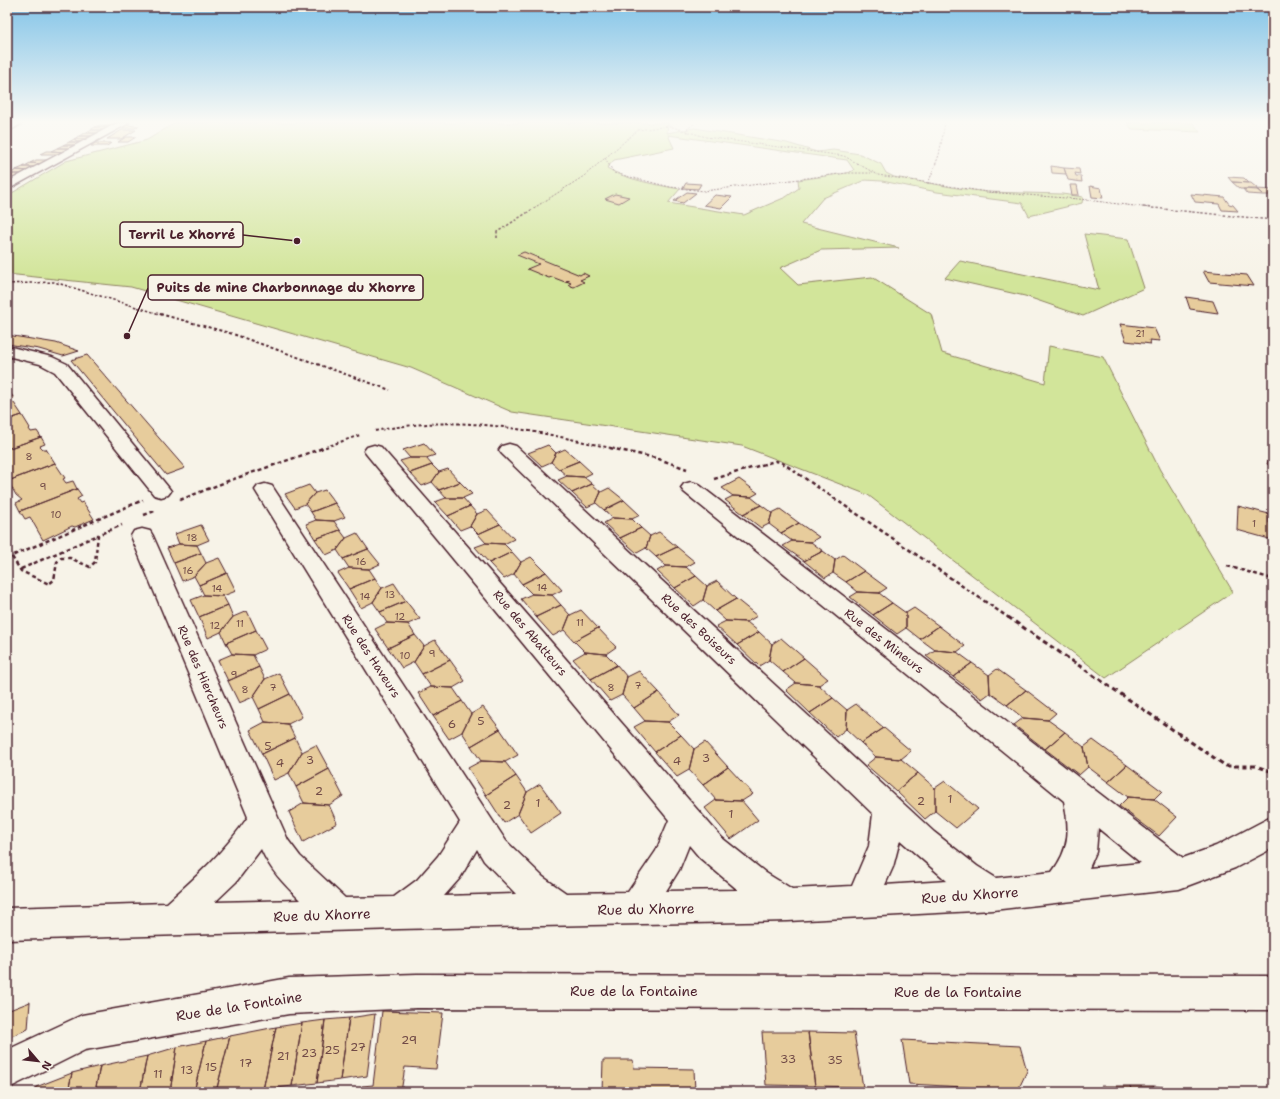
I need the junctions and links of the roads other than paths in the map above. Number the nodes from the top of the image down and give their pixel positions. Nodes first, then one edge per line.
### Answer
1 (32, 174) edge
2 (7, 188) edge
3 (7, 351) edge
4 (371, 439) road end
5 (509, 450) dead end
6 (691, 488) road end
7 (265, 490) dead end
8 (161, 500) road end
9 (137, 525) road end
10 (1077, 793) junction
11 (888, 809) junction
12 (685, 816) junction
13 (264, 818) junction
14 (476, 822) junction
15 (1273, 830) edge
16 (1180, 874) junction
17 (1061, 886) junction
18 (993, 894) junction
19 (861, 902) junction
20 (788, 905) junction
21 (636, 909) junction
22 (562, 910) junction
23 (399, 913) junction
24 (339, 915) junction
25 (174, 919) junction
26 (7, 924) edge
27 (1273, 993) edge
28 (7, 1070) edge

1 - 2 street
3 - 8 street
4 - 12 street, Rue des Abatteurs
5 - 11 street, Rue des Boiseurs
6 - 10 street, Rue des Mineurs
7 - 14 street, Rue des Haveurs
9 - 13 street, Rue des Hiercheurs
10 - 16 street, Rue des Mineurs
10 - 17 street
11 - 18 street, Rue des Boiseurs
11 - 19 street
12 - 20 street, Rue des Abatteurs
12 - 21 street
13 - 24 street, Rue des Hiercheurs
13 - 25 street
14 - 22 street, Rue des Haveurs
14 - 23 street
15 - 16 street, Rue du Xhorre
16 - 17 street, Rue du Xhorre
17 - 18 street, Rue du Xhorre
18 - 19 street, Rue du Xhorre
19 - 20 street, Rue du Xhorre
20 - 21 street, Rue du Xhorre
21 - 22 street, Rue du Xhorre
22 - 23 street, Rue du Xhorre
23 - 24 street, Rue du Xhorre
24 - 25 street, Rue du Xhorre
25 - 26 street, Rue du Xhorre
27 - 28 street, Rue de la Fontaine

